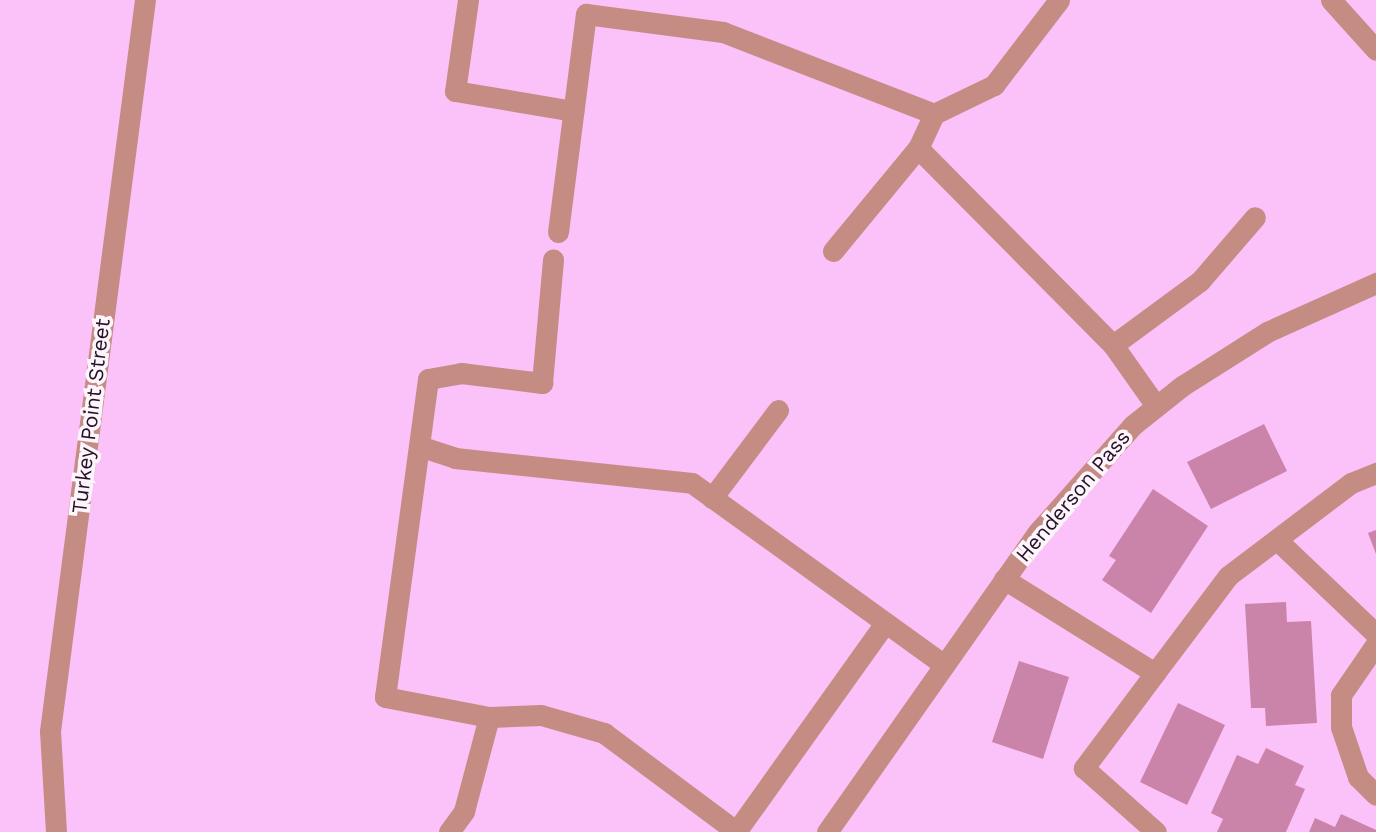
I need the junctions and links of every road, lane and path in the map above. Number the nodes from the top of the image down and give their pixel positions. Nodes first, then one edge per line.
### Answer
1 (145, 0) edge
2 (468, 0) edge
3 (1059, 0) edge
4 (1343, 4) edge
5 (585, 7) edge
6 (1376, 50) edge
7 (573, 111) junction
8 (934, 114) junction
9 (918, 148) junction
10 (1255, 217) dead end
11 (558, 232) dead end
12 (833, 251) dead end
13 (553, 259) dead end
14 (1376, 283) edge
15 (1114, 345) junction
16 (1156, 407) junction
17 (778, 410) dead end
18 (419, 446) junction
19 (1376, 473) edge
20 (712, 498) junction
21 (1277, 540) junction
22 (1004, 579) junction
23 (886, 623) junction
24 (1376, 634) edge
25 (1376, 644) edge
26 (944, 665) junction
27 (1155, 673) junction
28 (489, 717) junction
29 (1376, 795) edge
30 (737, 831) edge
31 (56, 832) edge
32 (449, 832) edge
33 (827, 832) edge
34 (1156, 832) edge

1 - 31 street, Turkey Point Street
2 - 7 street
3 - 8 street
4 - 6 street
5 - 7 street
5 - 8 street
7 - 11 street
8 - 9 street
9 - 12 street
9 - 15 street
10 - 15 street
13 - 18 street
14 - 16 street, Henderson Pass
15 - 16 street
16 - 22 street, Henderson Pass
17 - 20 street
18 - 20 street
18 - 28 street
19 - 21 street
20 - 23 street
21 - 24 street
21 - 27 street
22 - 26 street, Henderson Pass
22 - 27 street
23 - 26 street
23 - 30 street
25 - 29 street
26 - 33 street, Henderson Pass
27 - 34 street
28 - 30 street
28 - 32 street

